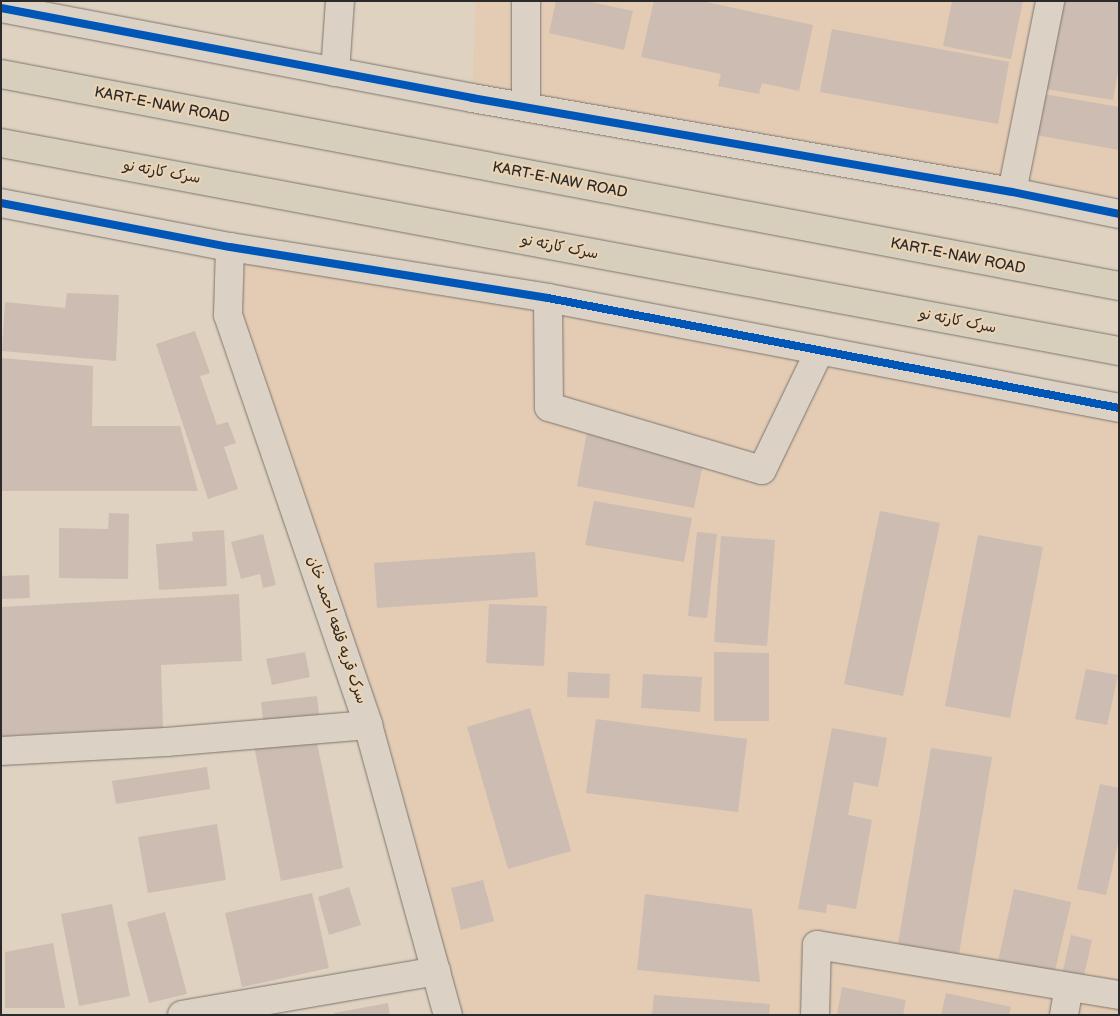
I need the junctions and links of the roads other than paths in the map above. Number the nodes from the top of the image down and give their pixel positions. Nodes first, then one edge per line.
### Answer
1 (340, 1) edge
2 (526, 1) edge
3 (1050, 1) edge
4 (14, 7) edge
5 (335, 72) junction
6 (1, 74) edge
7 (526, 107) junction
8 (1, 143) edge
9 (1012, 192) junction
10 (1, 203) edge
11 (1119, 214) edge
12 (230, 247) junction
13 (1119, 286) edge
14 (548, 298) junction
15 (820, 350) junction
16 (1119, 351) edge
17 (1119, 408) edge
18 (368, 725) junction
19 (1, 751) edge
20 (436, 970) junction
21 (1068, 987) junction
22 (1119, 995) edge
23 (182, 1015) edge
24 (448, 1015) edge
25 (815, 1015) edge
26 (1064, 1015) edge

1 - 5 street
2 - 7 street
3 - 9 street
4 - 5 street
5 - 7 street
6 - 13 highway, KART-E-NAW ROAD
7 - 9 street
8 - 16 highway, سرک کارته نو
9 - 11 street
10 - 12 street
12 - 14 street
12 - 18 street, سرک قریه قلعه احمد خان
14 - 15 street
14 - 15 street
15 - 17 street
18 - 19 street
18 - 20 street, سرک قریه قلعه احمد خان
20 - 23 street
20 - 24 street, سرک قریه قلعه احمد خان
21 - 22 street
21 - 25 street
21 - 26 street

